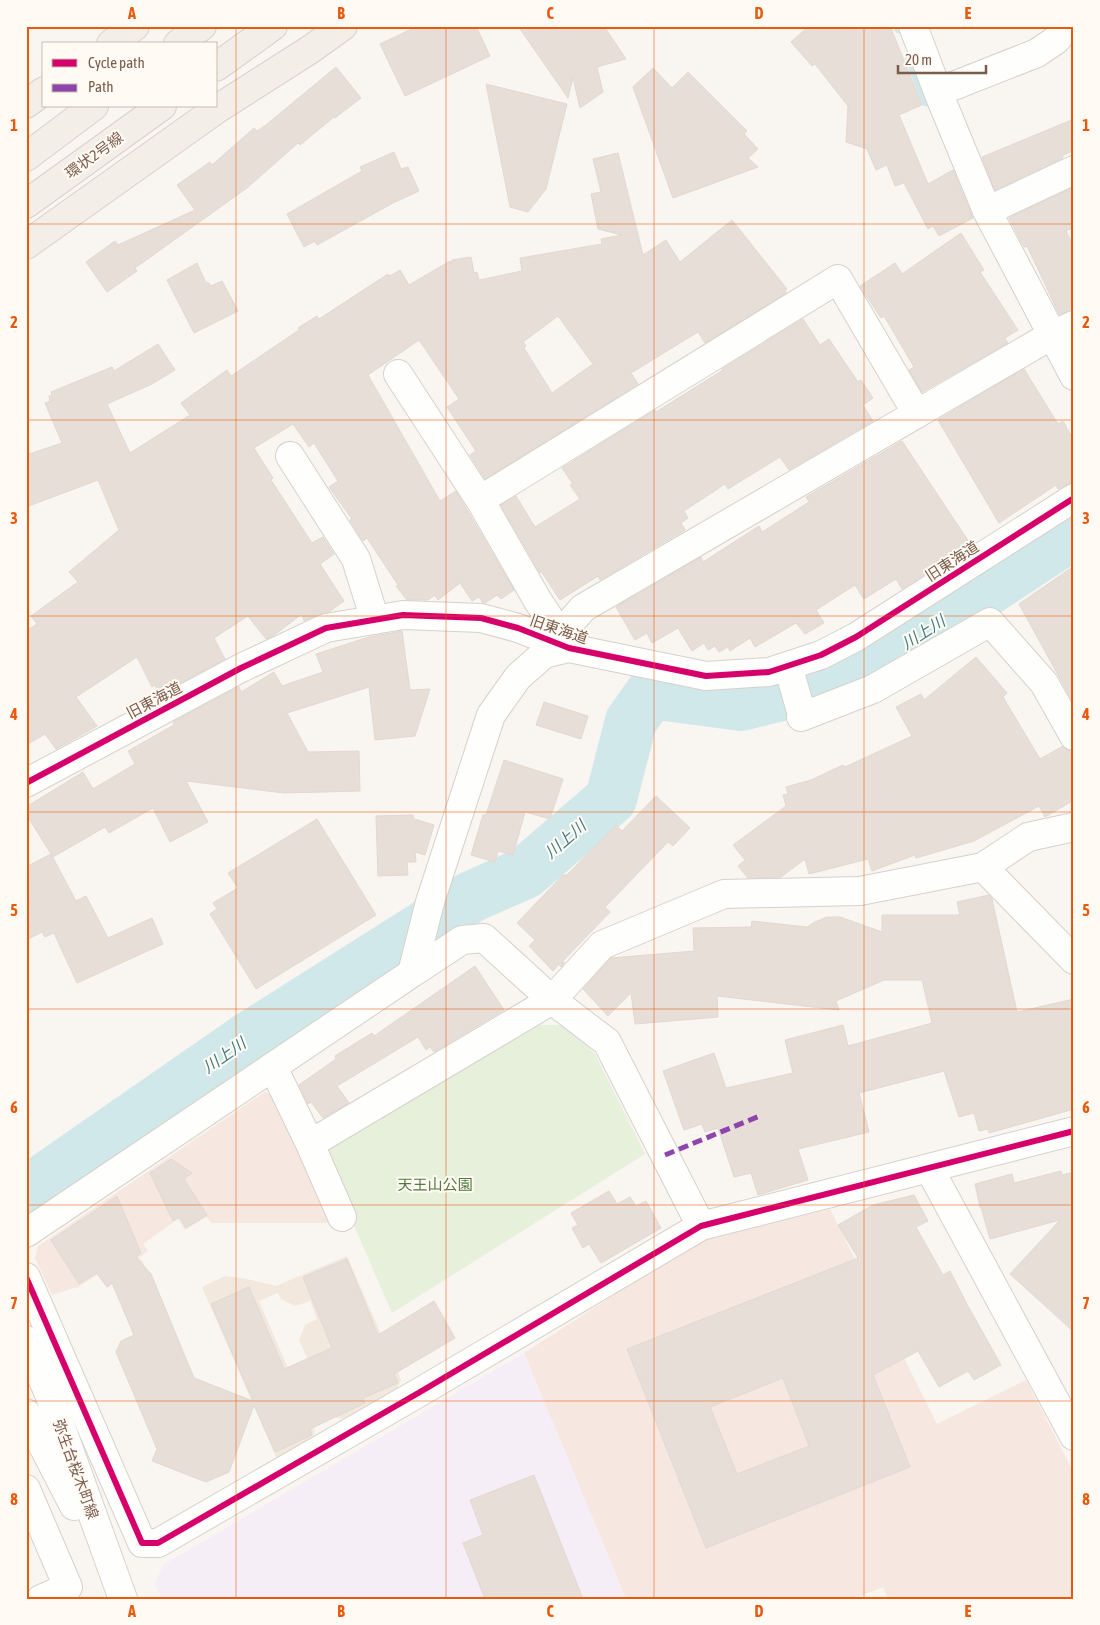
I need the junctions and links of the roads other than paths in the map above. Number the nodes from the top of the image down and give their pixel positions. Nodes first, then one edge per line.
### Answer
1 (135, 26) edge
2 (202, 26) edge
3 (272, 26) edge
4 (318, 26) edge
5 (343, 26) edge
6 (912, 26) edge
7 (1068, 26) edge
8 (114, 42) edge
9 (181, 42) edge
10 (218, 66) edge
11 (42, 92) edge
12 (938, 92) junction
13 (26, 104) edge
14 (91, 108) edge
15 (159, 108) edge
16 (217, 109) junction
17 (26, 157) edge
18 (1074, 170) edge
19 (26, 204) edge
20 (987, 211) junction
21 (26, 246) edge
22 (1063, 330) edge
23 (398, 374) dead end
24 (1074, 376) edge
25 (916, 414) junction
26 (290, 456) dead end
27 (1074, 498) edge
28 (480, 500) junction
29 (375, 620) junction
30 (569, 648) junction
31 (790, 673) junction
32 (1074, 736) edge
33 (26, 783) edge
34 (1074, 827) edge
35 (983, 867) junction
36 (1074, 960) edge
37 (414, 966) junction
38 (552, 1000) junction
39 (273, 1067) junction
40 (1074, 1131) edge
41 (310, 1144) junction
42 (929, 1168) junction
43 (342, 1217) dead end
44 (701, 1226) junction
45 (26, 1232) edge
46 (26, 1276) edge
47 (26, 1340) edge
48 (26, 1414) edge
49 (1074, 1436) edge
50 (26, 1489) edge
51 (41, 1599) edge
52 (122, 1599) edge

1 - 8 main road
2 - 9 main road
3 - 10 main road
4 - 16 main road
5 - 16 main road
6 - 12 street
7 - 12 street
11 - 13 main road
12 - 20 street
14 - 17 main road
15 - 19 main road, 環状2号線
16 - 21 main road
18 - 20 street
20 - 22 street
22 - 24 street
22 - 25 street
23 - 28 street
25 - 28 street
25 - 30 street
26 - 29 street
27 - 31 street, 旧東海道
28 - 30 street
29 - 30 street, 旧東海道
29 - 33 street, 旧東海道
30 - 31 street, 旧東海道
30 - 37 street
31 - 32 street
34 - 35 street
35 - 36 street
35 - 38 street
37 - 38 street
37 - 39 street
38 - 41 street
38 - 44 street
39 - 41 street
39 - 45 street
40 - 42 street
41 - 43 street
42 - 44 street
42 - 49 street
44 - 46 street
47 - 52 street, 弥生台桜木町線
48 - 52 street, 弥生台桜木町線
50 - 51 street

